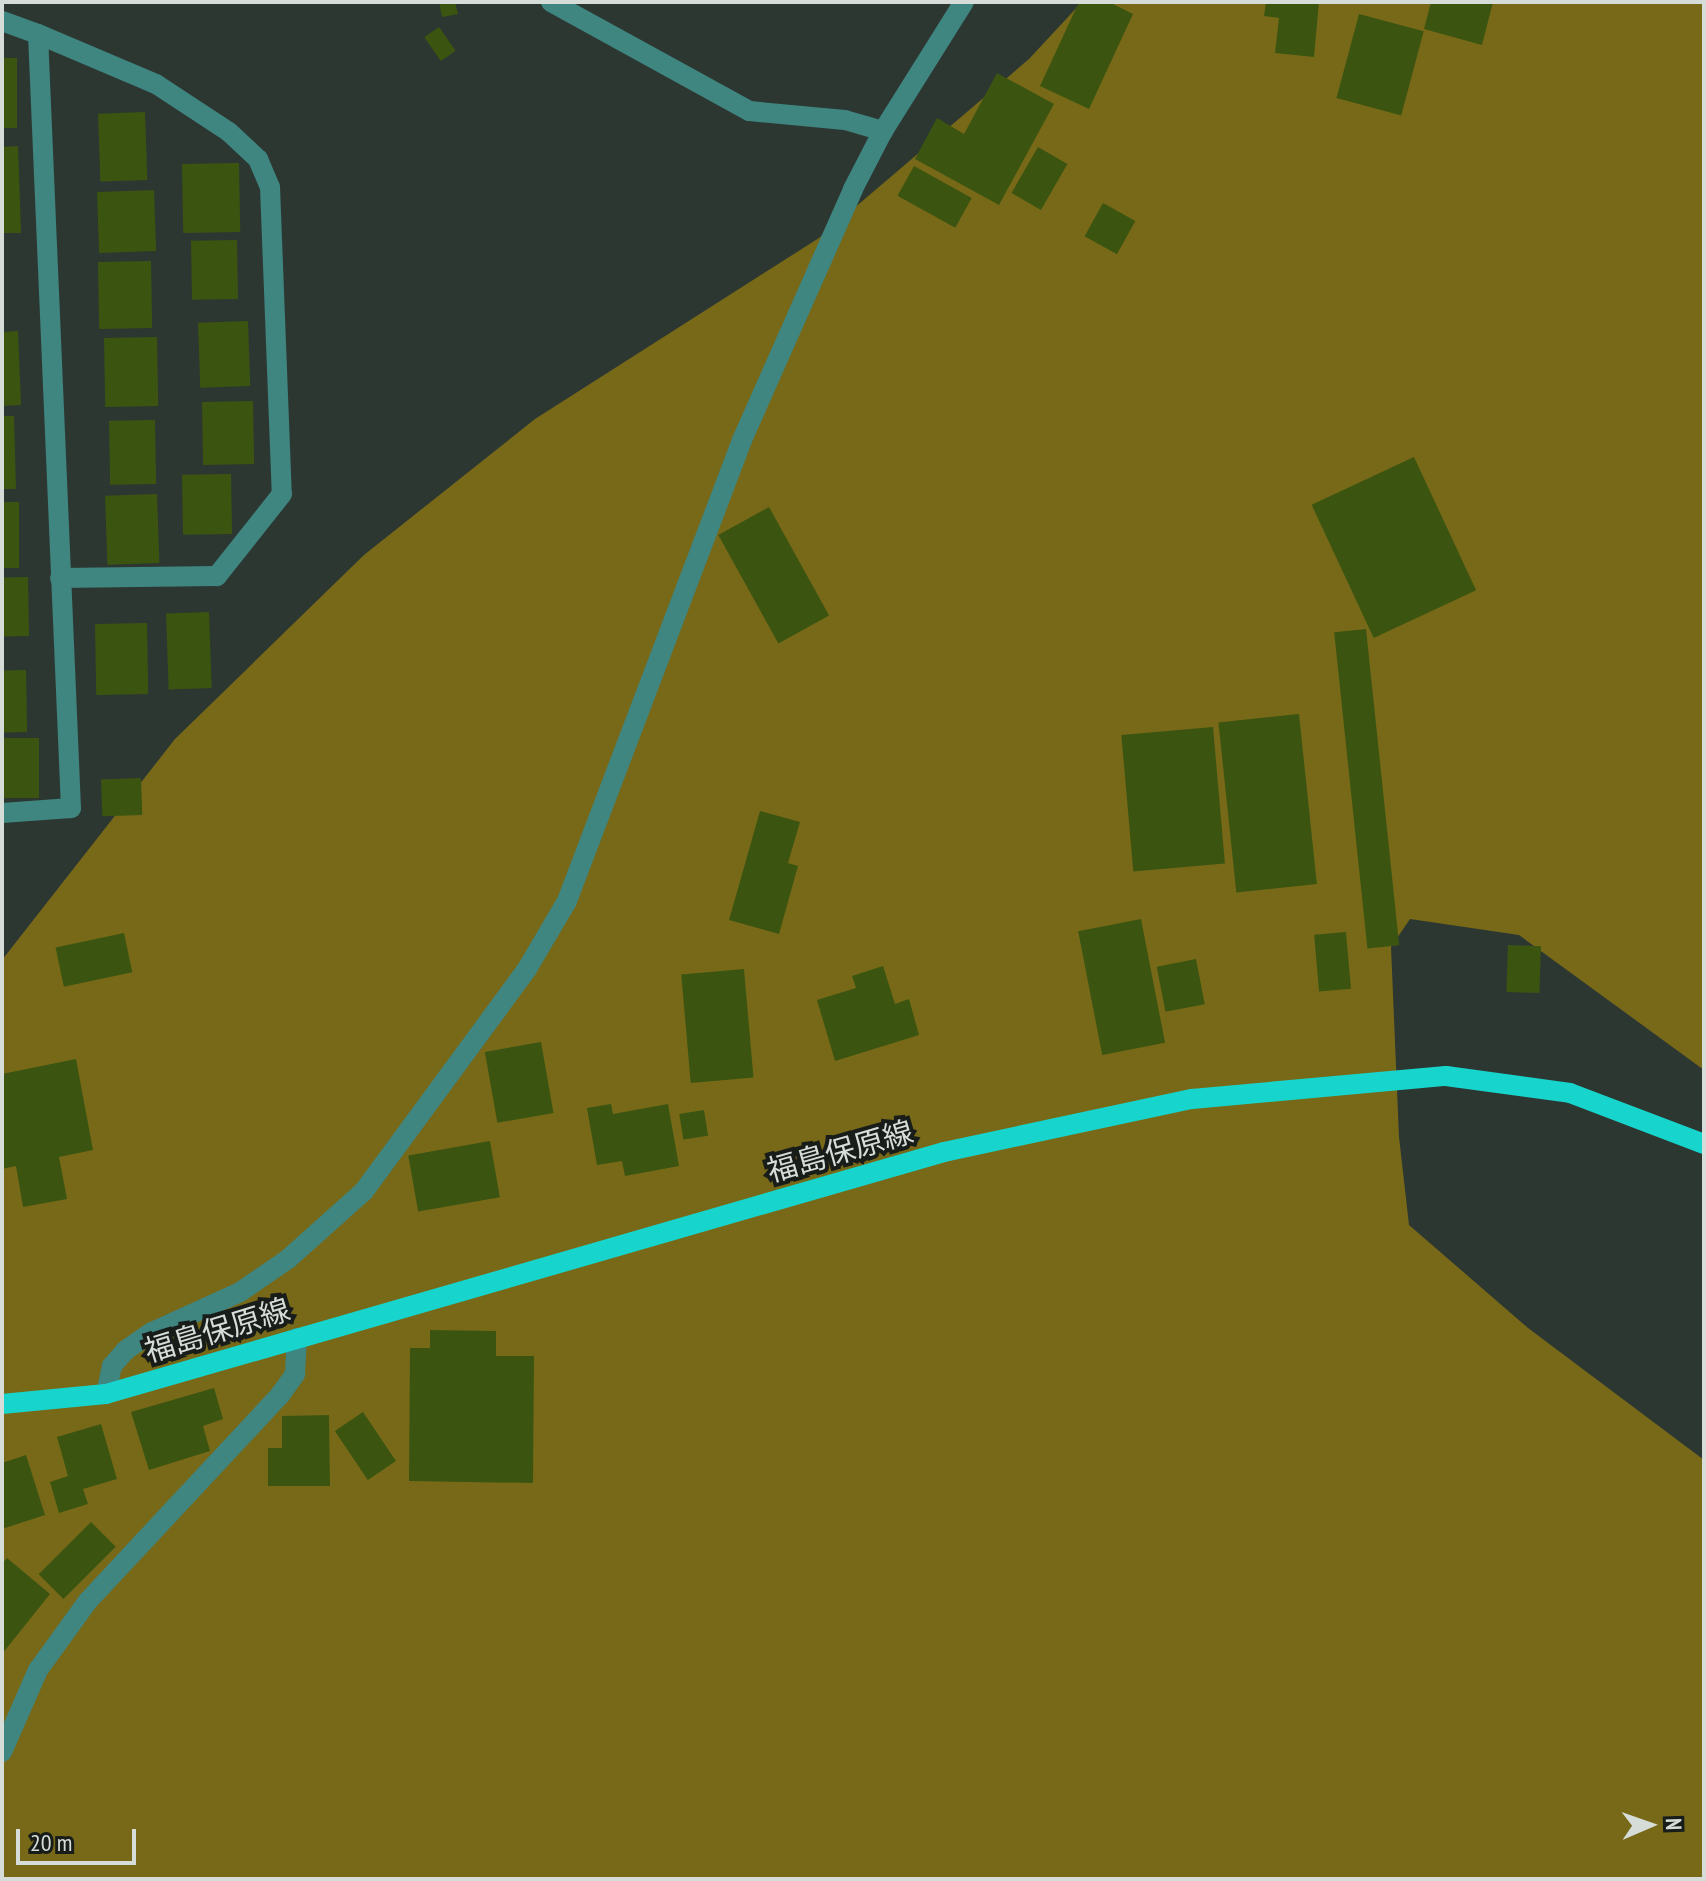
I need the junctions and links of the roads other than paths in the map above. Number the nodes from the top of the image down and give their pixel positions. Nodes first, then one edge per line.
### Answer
1 (551, 2) edge
2 (964, 2) edge
3 (2, 21) edge
4 (38, 34) junction
5 (883, 131) junction
6 (60, 578) junction
7 (2, 813) edge
8 (1704, 1144) edge
9 (297, 1338) junction
10 (106, 1394) junction
11 (2, 1404) edge
12 (2, 1752) edge

1 - 5 street
2 - 5 street
3 - 4 street
4 - 6 street
4 - 6 street
5 - 10 street
6 - 7 street
8 - 9 main road, 福島保原線
9 - 10 main road, 福島保原線
9 - 12 street
10 - 11 main road, 福島保原線

